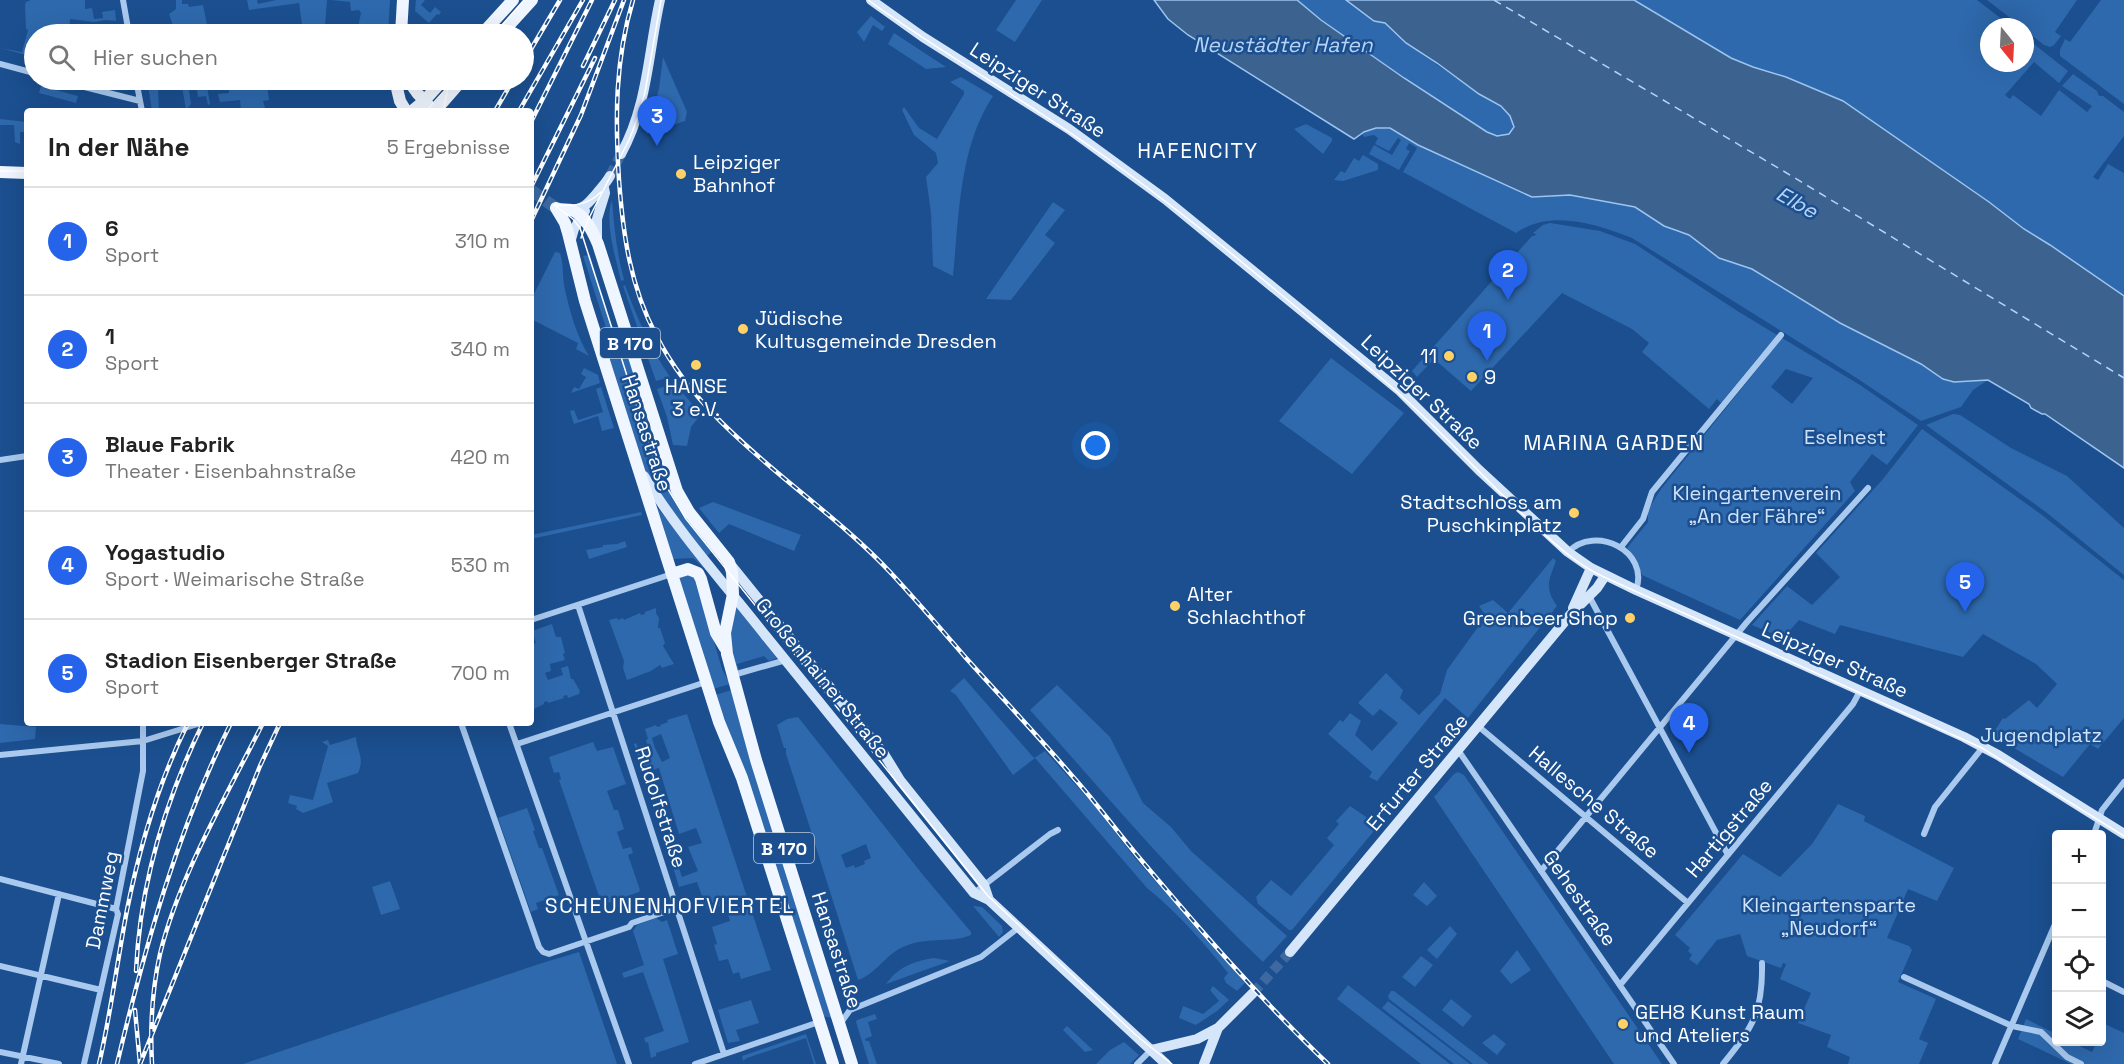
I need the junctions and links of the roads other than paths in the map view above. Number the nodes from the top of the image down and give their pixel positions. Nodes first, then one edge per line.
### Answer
1 (123, 0) edge
2 (403, 0) edge
3 (513, 0) edge
4 (532, 0) edge
5 (660, 0) edge
6 (871, 0) edge
7 (127, 24) edge
8 (402, 24) edge
9 (491, 24) edge
10 (510, 24) edge
11 (0, 64) edge
12 (24, 70) edge
13 (97, 90) edge
14 (138, 90) edge
15 (397, 90) edge
16 (416, 90) edge
17 (434, 90) edge
18 (453, 90) edge
19 (140, 101) junction
20 (424, 101) junction
21 (141, 108) edge
22 (404, 108) edge
23 (416, 108) edge
24 (432, 108) edge
25 (438, 108) edge
26 (621, 154) tunnel mouth
27 (0, 172) edge
28 (24, 173) edge
29 (610, 176) tunnel mouth
30 (604, 188) junction
31 (577, 213) junction
32 (597, 242) junction
33 (570, 243) junction
34 (1781, 335) dead end
35 (24, 456) edge
36 (0, 460) edge
37 (639, 468) junction
38 (1868, 488) dead end
39 (1621, 547) junction
40 (1568, 552) junction
41 (729, 562) junction
42 (1591, 568) junction
43 (672, 574) junction
44 (1605, 576) junction
45 (1636, 590) junction
46 (733, 594) junction
47 (1589, 596) junction
48 (578, 604) junction
49 (1571, 614) junction
50 (534, 619) edge
51 (1736, 635) junction
52 (725, 649) junction
53 (786, 660) junction
54 (732, 675) junction
55 (702, 683) junction
56 (1860, 691) junction
57 (613, 713) junction
58 (143, 726) edge
59 (191, 726) edge
60 (462, 726) edge
61 (510, 726) edge
62 (1478, 726) junction
63 (1660, 728) junction
64 (143, 741) junction
65 (517, 744) junction
66 (1983, 747) junction
67 (1458, 750) junction
68 (0, 755) edge
69 (2124, 782) edge
70 (1586, 817) junction
71 (2100, 819) junction
72 (1058, 830) dead end
73 (2096, 830) edge
74 (1924, 834) dead end
75 (2124, 834) edge
76 (1728, 855) junction
77 (1541, 871) junction
78 (0, 879) edge
79 (984, 885) junction
80 (974, 893) junction
81 (59, 894) junction
82 (989, 900) junction
83 (1688, 903) junction
84 (676, 908) junction
85 (116, 909) junction
86 (1018, 928) junction
87 (2052, 931) edge
88 (586, 942) junction
89 (1290, 952) tunnel mouth
90 (1762, 963) dead end
91 (0, 966) edge
92 (41, 975) junction
93 (1904, 977) dead end
94 (2106, 983) edge
95 (1620, 985) junction
96 (101, 990) junction
97 (2124, 992) edge
98 (1253, 993) tunnel mouth
99 (819, 1022) junction
100 (840, 1024) junction
101 (2012, 1026) junction
102 (1218, 1028) junction
103 (1151, 1050) junction
104 (0, 1052) edge
105 (724, 1054) junction
106 (23, 1056) junction
107 (21, 1064) edge
108 (59, 1064) edge
109 (84, 1064) edge
110 (629, 1064) edge
111 (695, 1064) edge
112 (832, 1064) edge
113 (852, 1064) edge
114 (1137, 1064) edge
115 (1166, 1064) edge
116 (1204, 1064) edge
117 (1674, 1064) edge
118 (1723, 1064) edge
119 (1995, 1064) edge
120 (2081, 1064) edge

1 - 7 street
2 - 8 main road
3 - 9 main road
4 - 10 main road
5 - 26 main road
6 - 40 main road, Leipziger Straße
11 - 12 street
13 - 19 street
14 - 19 street
15 - 22 main road
16 - 20 main road
17 - 20 main road
18 - 25 main road
19 - 21 street
20 - 23 main road
20 - 24 main road
27 - 28 main road
29 - 30 main road
30 - 31 main road
30 - 32 main road
31 - 32 main road, Hansastraße / B 170
31 - 33 main road
31 - 33 main road, Hansastraße / B 170
32 - 41 main road, Hansastraße / B 170
33 - 37 main road, Hansastraße / B 170
34 - 39 street
35 - 36 street
37 - 43 main road, Hansastraße / B 170
37 - 46 main road, Großenhainer Straße
38 - 51 street
39 - 40 street
39 - 45 street
40 - 42 main road, Leipziger Straße
41 - 46 main road, Hansastraße / B 170
41 - 79 main road, Großenhainer Straße
42 - 44 main road, Leipziger Straße
42 - 49 main road, Erfurter Straße
43 - 48 street
43 - 52 main road
43 - 55 main road, Hansastraße / B 170
44 - 45 main road, Leipziger Straße
44 - 47 main road, Erfurter Straße
45 - 51 main road, Leipziger Straße
46 - 52 main road, Hansastraße / B 170
46 - 53 main road, Großenhainer Straße
47 - 49 main road, Erfurter Straße
47 - 63 street
48 - 50 street
48 - 57 street, Rudolfstraße
49 - 62 main road, Erfurter Straße
51 - 56 main road, Leipziger Straße
51 - 63 street
52 - 54 main road, Hansastraße / B 170
53 - 54 street
53 - 80 main road, Großenhainer Straße
54 - 100 main road, Hansastraße / B 170
55 - 57 street
55 - 99 main road, Hansastraße / B 170
56 - 66 main road, Leipziger Straße
56 - 76 street, Hartigstraße
57 - 65 street
57 - 84 street, Rudolfstraße
58 - 64 street, Dammweg
59 - 64 street
60 - 88 street
61 - 65 street
62 - 67 main road, Erfurter Straße
62 - 70 street, Hallesche Straße
63 - 70 street
63 - 76 street
64 - 68 street
64 - 85 street, Dammweg
65 - 88 street
66 - 71 main road, Leipziger Straße
66 - 74 street
67 - 77 street, Gehestraße
67 - 89 main road, Erfurter Straße
69 - 71 street
70 - 77 street
70 - 83 street, Hallesche Straße
71 - 73 street
71 - 75 main road, Leipziger Straße
72 - 79 street
76 - 83 street, Hartigstraße
77 - 95 street, Gehestraße
78 - 81 street
79 - 80 street
79 - 82 main road, Großenhainer Straße
80 - 82 main road, Großenhainer Straße
81 - 85 street
81 - 92 street
82 - 86 main road, Großenhainer Straße
83 - 95 street, Hartigstraße
84 - 88 street
84 - 105 street, Rudolfstraße
85 - 96 street, Dammweg
86 - 100 street
86 - 103 main road, Großenhainer Straße
87 - 101 street
88 - 110 street
90 - 118 street
91 - 92 street
92 - 96 street
92 - 106 street
93 - 101 street
94 - 97 street
95 - 117 street, Gehestraße
96 - 109 street, Dammweg
98 - 102 main road
99 - 100 main road
99 - 105 street
99 - 112 main road, Hansastraße / B 170
100 - 113 main road, Hansastraße / B 170
101 - 119 street
101 - 120 street
102 - 103 main road
102 - 116 main road
103 - 114 street
103 - 115 main road, Großenhainer Straße
104 - 106 street
105 - 111 street
106 - 107 street
106 - 108 street

